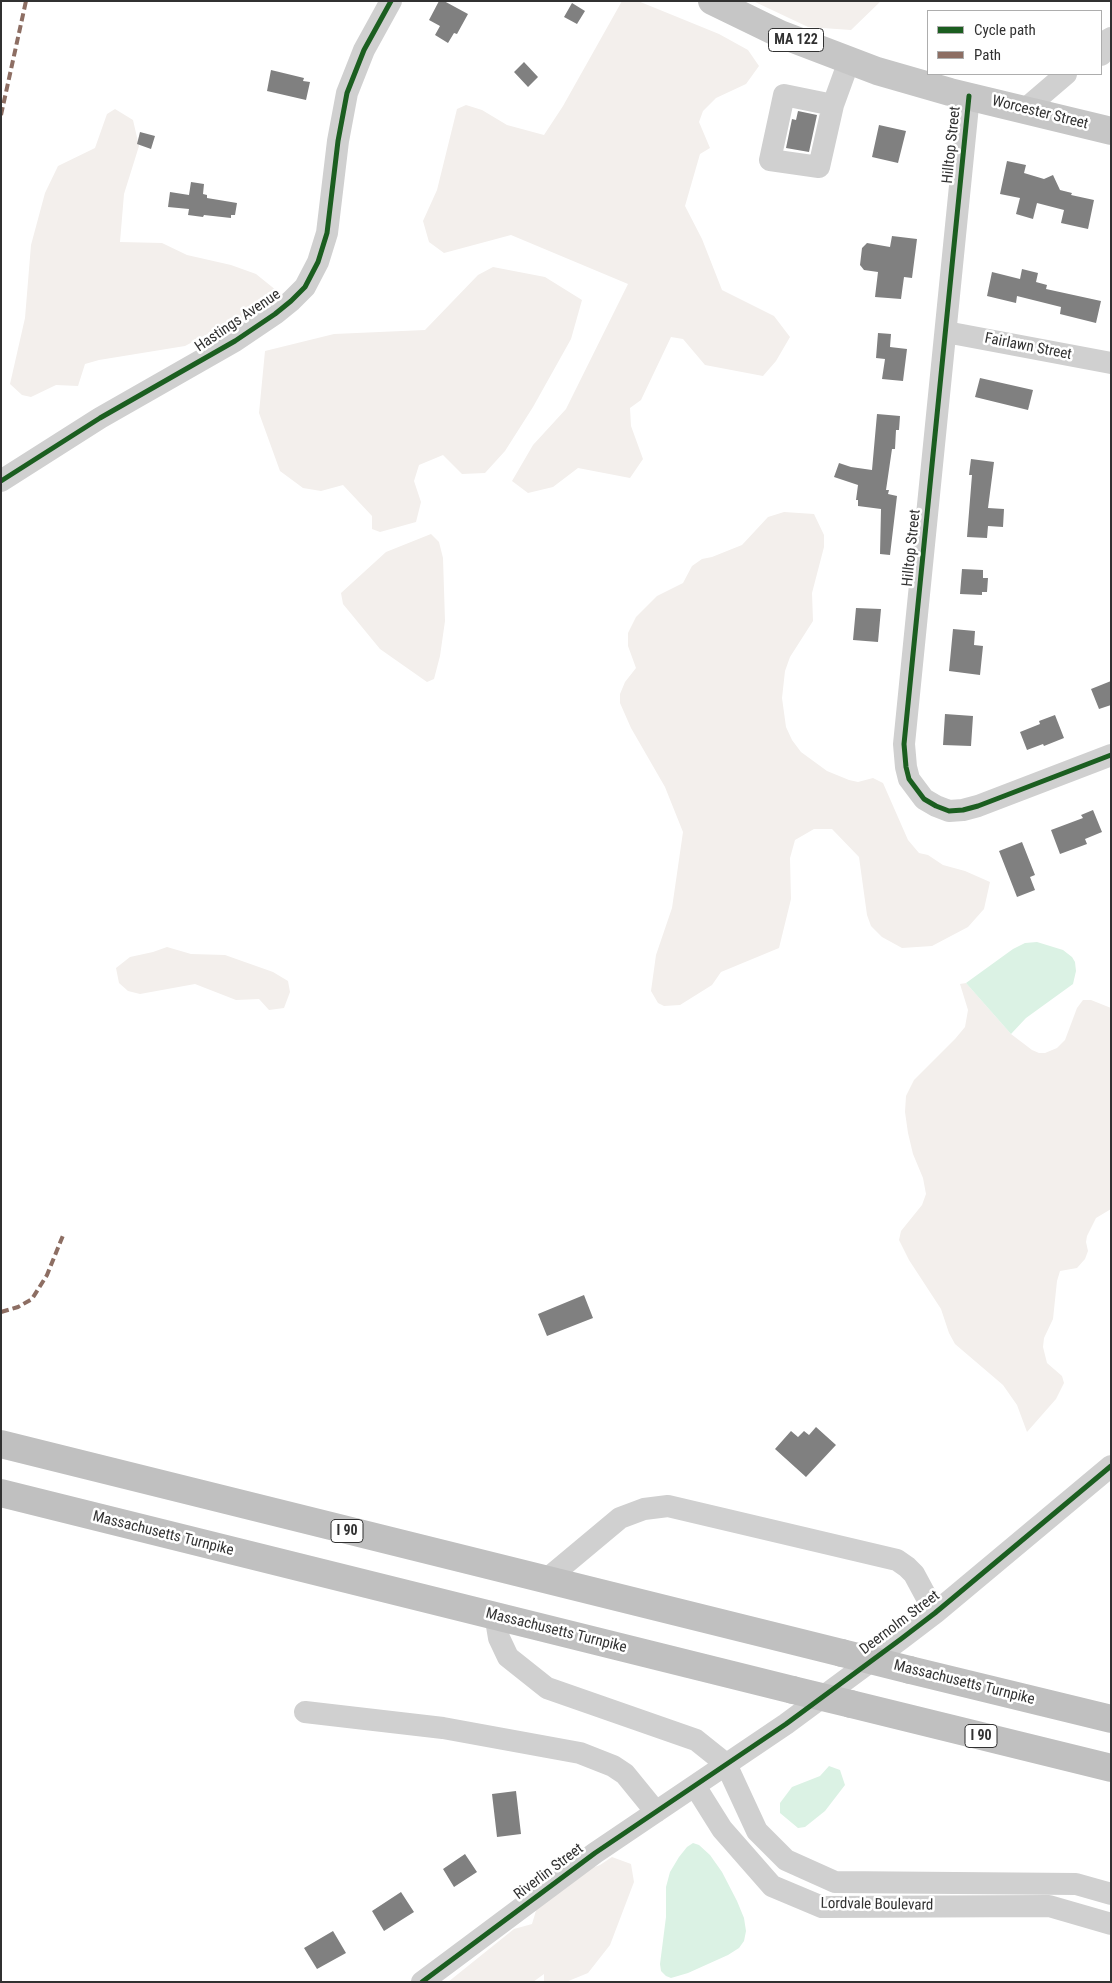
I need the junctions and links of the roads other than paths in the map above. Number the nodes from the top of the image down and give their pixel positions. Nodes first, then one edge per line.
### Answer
1 (391, 1) edge
2 (712, 1) edge
3 (1111, 38) edge
4 (1102, 51) edge
5 (849, 61) junction
6 (1065, 75) edge
7 (970, 96) junction
8 (833, 105) dead end
9 (1024, 110) junction
10 (1111, 131) edge
11 (946, 332) junction
12 (1111, 363) edge
13 (1, 481) edge
14 (1111, 755) edge
15 (1, 1444) edge
16 (1111, 1466) edge
17 (1, 1493) edge
18 (547, 1579) junction
19 (935, 1613) junction
20 (498, 1617) junction
21 (305, 1712) dead end
22 (1111, 1719) edge
23 (726, 1764) junction
24 (1111, 1768) edge
25 (695, 1786) junction
26 (656, 1812) junction
27 (1111, 1894) edge
28 (1111, 1924) edge
29 (422, 1982) edge

1 - 13 street, Hastings Avenue
2 - 5 main road, MA 122
3 - 4 street
5 - 7 main road, Worcester Street / MA 122
5 - 8 street
6 - 9 street
7 - 9 main road, Worcester Street / MA 122
7 - 11 street, Hilltop Street
9 - 10 main road, Worcester Street / MA 122
11 - 12 street, Fairlawn Street
11 - 14 street, Hilltop Street
15 - 18 highway, Massachusetts Turnpike / I 90
16 - 19 street, Deernolm Street
17 - 20 highway, Massachusetts Turnpike / I 90
18 - 19 street
18 - 22 highway, Massachusetts Turnpike / I 90, bridge
19 - 23 street, Deernolm Street
20 - 23 street
20 - 24 highway, Massachusetts Turnpike / I 90, bridge
21 - 26 street
23 - 25 street, Deernolm Street
23 - 27 street, Lordvale Boulevard
25 - 26 street, Riverlin Street
25 - 28 street, Lordvale Boulevard
26 - 29 street, Riverlin Street

